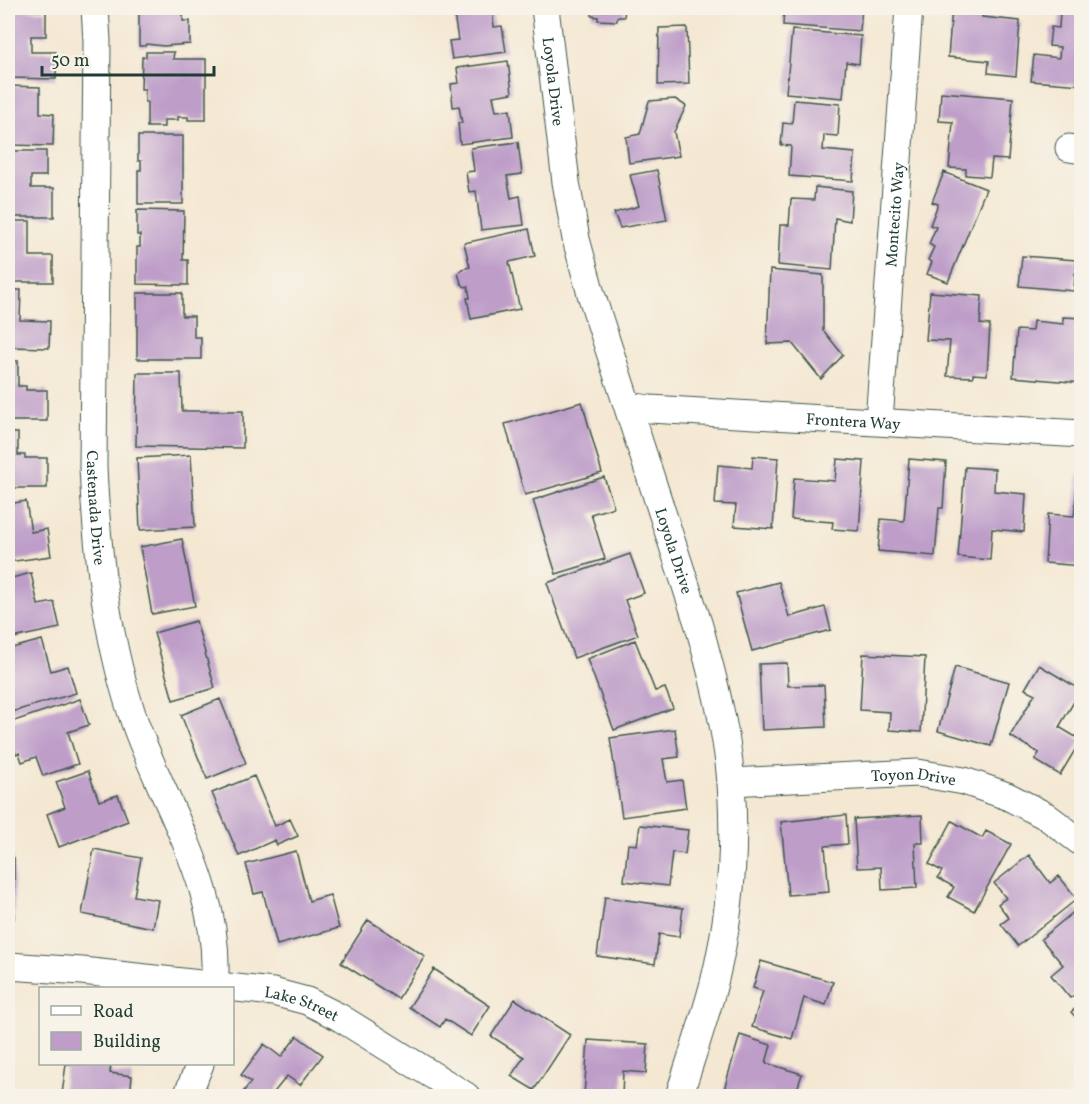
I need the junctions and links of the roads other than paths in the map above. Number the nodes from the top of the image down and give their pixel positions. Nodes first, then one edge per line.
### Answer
1 (95, 8) edge
2 (545, 8) edge
3 (909, 8) edge
4 (627, 406) junction
5 (879, 422) junction
6 (1082, 434) edge
7 (731, 782) junction
8 (1082, 843) edge
9 (8, 966) edge
10 (214, 987) edge
11 (234, 989) edge
12 (200, 1065) edge
13 (187, 1096) edge
14 (466, 1096) edge
15 (679, 1096) edge

1 - 10 street, Castenada Drive
2 - 4 street, Loyola Drive
3 - 5 street, Montecito Way
4 - 5 street, Frontera Way
4 - 7 street, Loyola Drive
5 - 6 street, Frontera Way
7 - 8 street, Toyon Drive
7 - 15 street, Loyola Drive
9 - 10 street, Lake Street
11 - 14 street, Lake Street
12 - 13 street

